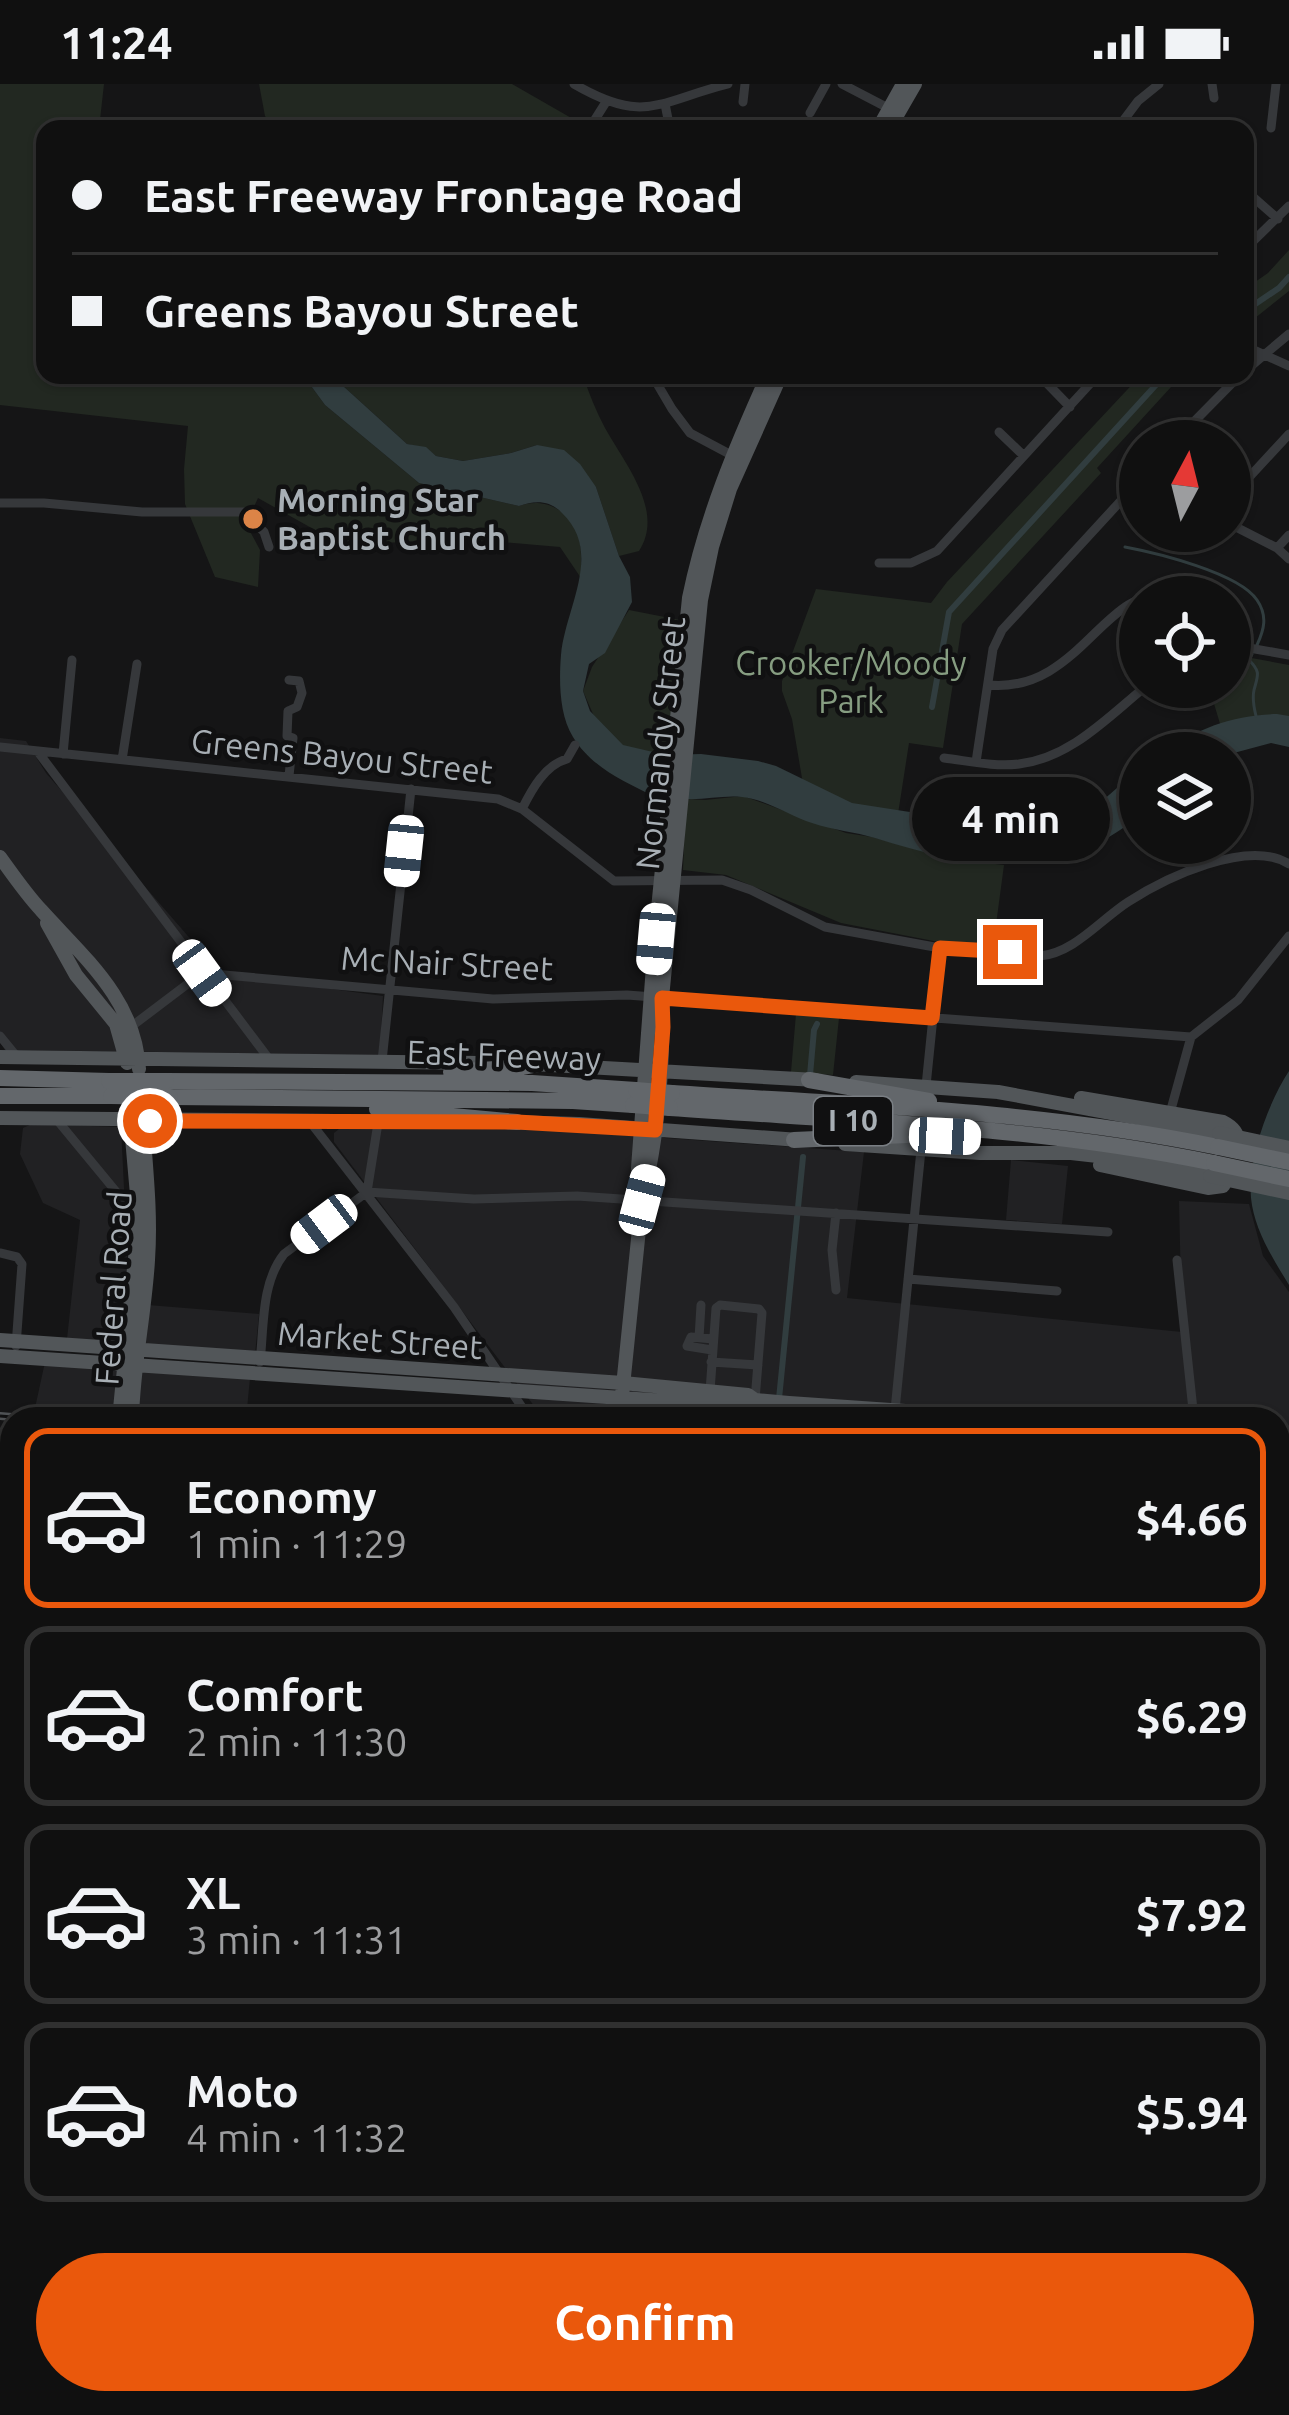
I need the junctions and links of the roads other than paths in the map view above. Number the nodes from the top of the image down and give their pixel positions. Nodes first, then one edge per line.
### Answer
1 (574, 84) edge
2 (728, 84) edge
3 (745, 84) edge
4 (826, 84) edge
5 (842, 84) edge
6 (903, 84) edge
7 (915, 84) edge
8 (1159, 84) edge
9 (1212, 84) edge
10 (1276, 84) edge
11 (860, 88) edge
12 (1214, 98) dead end
13 (606, 102) junction
14 (743, 102) dead end
15 (664, 104) junction
16 (893, 111) junction
17 (810, 113) dead end
18 (595, 120) edge
19 (668, 120) edge
20 (886, 120) edge
21 (891, 120) edge
22 (1124, 120) edge
23 (1271, 128) dead end
24 (1254, 198) edge
25 (1289, 206) edge
26 (1277, 219) junction
27 (1254, 241) edge
28 (1289, 334) edge
29 (1254, 351) edge
30 (1263, 356) junction
31 (1254, 364) edge
32 (1289, 366) edge
33 (657, 384) edge
34 (770, 384) edge
35 (1048, 384) edge
36 (1090, 384) edge
37 (1232, 384) edge
38 (1070, 407) junction
39 (1196, 420) edge
40 (999, 432) dead end
41 (1289, 434) edge
42 (1024, 456) junction
43 (737, 458) junction
44 (1251, 475) edge
45 (0, 503) edge
46 (1119, 503) edge
47 (1251, 535) edge
48 (1289, 535) edge
49 (269, 547) dead end
50 (1277, 548) junction
51 (1289, 559) edge
52 (879, 563) dead end
53 (1119, 610) edge
54 (1251, 647) edge
55 (1289, 655) edge
56 (72, 660) dead end
57 (137, 664) dead end
58 (290, 680) dead end
59 (988, 685) junction
60 (1120, 708) edge
61 (575, 745) dead end
62 (0, 747) edge
63 (38, 752) junction
64 (64, 754) junction
65 (944, 758) dead end
66 (122, 760) junction
67 (976, 762) junction
68 (289, 776) junction
69 (411, 789) junction
70 (522, 809) junction
71 (0, 857) edge
72 (1289, 865) edge
73 (668, 879) junction
74 (1289, 936) edge
75 (66, 945) junction
76 (940, 948) junction
77 (202, 973) junction
78 (106, 982) junction
79 (389, 990) junction
80 (91, 993) junction
81 (657, 998) junction
82 (932, 1018) junction
83 (129, 1026) junction
84 (0, 1036) edge
85 (1191, 1037) junction
86 (253, 1039) junction
87 (0, 1057) edge
88 (19, 1058) junction
89 (95, 1059) junction
90 (133, 1060) junction
91 (164, 1060) junction
92 (243, 1061) junction
93 (271, 1061) junction
94 (382, 1061) junction
95 (539, 1064) junction
96 (630, 1067) junction
97 (659, 1070) junction
98 (0, 1077) edge
99 (809, 1080) junction
100 (247, 1081) junction
101 (926, 1086) junction
102 (110, 1089) junction
103 (168, 1089) junction
104 (998, 1092) junction
105 (0, 1096) edge
106 (275, 1098) junction
107 (634, 1098) junction
108 (671, 1100) junction
109 (1170, 1113) junction
110 (1000, 1115) junction
111 (0, 1118) edge
112 (103, 1121) junction
113 (136, 1121) junction
114 (166, 1121) junction
115 (517, 1122) junction
116 (311, 1123) junction
117 (340, 1123) junction
118 (378, 1123) junction
119 (74, 1128) junction
120 (642, 1129) junction
121 (674, 1131) junction
122 (1036, 1134) junction
123 (794, 1140) junction
124 (331, 1146) junction
125 (1289, 1148) edge
126 (920, 1150) junction
127 (980, 1153) junction
128 (1215, 1155) junction
129 (1289, 1162) edge
130 (1289, 1179) edge
131 (367, 1192) junction
132 (1289, 1193) edge
133 (642, 1200) junction
134 (144, 1205) junction
135 (836, 1213) junction
136 (914, 1218) junction
137 (1108, 1232) dead end
138 (0, 1253) edge
139 (1177, 1260) dead end
140 (908, 1280) junction
141 (836, 1290) dead end
142 (1058, 1291) dead end
143 (701, 1305) dead end
144 (8, 1348) edge
145 (712, 1350) junction
146 (131, 1357) junction
147 (259, 1366) junction
148 (758, 1366) junction
149 (501, 1376) junction
150 (510, 1390) junction
151 (623, 1390) junction
152 (710, 1390) junction
153 (752, 1406) edge
154 (121, 1407) edge
155 (132, 1407) edge
156 (522, 1407) edge
157 (850, 1407) edge
158 (895, 1407) edge
159 (1193, 1407) edge

1 - 13 street
2 - 15 street
3 - 14 street
4 - 17 street
5 - 11 street
6 - 16 main road
7 - 16 main road
8 - 22 street
9 - 12 street
10 - 23 street
11 - 16 street
13 - 15 street
13 - 18 street
15 - 19 street
16 - 20 main road
16 - 21 main road
24 - 26 street
25 - 26 street
26 - 27 street
28 - 30 street
29 - 30 street
30 - 31 street
30 - 32 street
33 - 43 street
34 - 43 main road, Normandy Street
35 - 38 street
36 - 38 street
37 - 39 street
38 - 42 street
40 - 42 street
41 - 44 street
42 - 52 street
43 - 73 main road, Normandy Street
45 - 49 street
46 - 59 street
47 - 50 street
48 - 50 street
50 - 51 street
53 - 59 street
54 - 55 street
56 - 64 street
57 - 66 street
58 - 68 street
59 - 67 street
60 - 67 street
61 - 70 street
62 - 63 street, Greens Bayou Street
63 - 64 street, Greens Bayou Street
63 - 77 street
64 - 66 street, Greens Bayou Street
65 - 67 street
66 - 68 street, Greens Bayou Street
68 - 69 street, Greens Bayou Street
69 - 70 street, Greens Bayou Street
69 - 79 street
70 - 73 street, Greens Bayou Street
71 - 75 main road, Federal Road
72 - 76 street, Greens Bayou Street
73 - 76 street, Greens Bayou Street
73 - 81 main road, Normandy Street
74 - 85 street
75 - 78 main road, Federal Road
75 - 80 main road, Federal Road
76 - 82 street
77 - 79 street, Mc Nair Street
77 - 83 street
77 - 86 street
78 - 80 main road
78 - 83 main road, Federal Road
79 - 81 street, Mc Nair Street
79 - 94 street
80 - 83 main road, Federal Road
81 - 82 street, Mc Nair Street
81 - 97 main road, Normandy Street
82 - 85 street, Mc Nair Street
82 - 101 street
83 - 89 main road
83 - 90 main road, Federal Road
83 - 91 main road
84 - 88 street
85 - 109 street
86 - 92 street
86 - 93 street
87 - 88 main road
88 - 89 main road
89 - 90 main road
89 - 112 main road
90 - 91 main road
90 - 113 main road, Federal Road
91 - 92 main road
91 - 114 main road
92 - 93 main road
93 - 94 main road
94 - 95 main road
95 - 96 main road
95 - 100 highway
96 - 97 main road
96 - 120 main road
97 - 99 main road
97 - 120 main road, Normandy Street
97 - 121 main road
98 - 102 highway, East Freeway / I 10
99 - 101 main road
99 - 110 highway
100 - 103 highway, East Freeway / I 10
100 - 107 highway, East Freeway / I 10
101 - 104 main road
102 - 103 highway, East Freeway / I 10, bridge
102 - 105 highway, East Freeway / I 10
103 - 106 highway, East Freeway / I 10
104 - 109 main road
104 - 128 main road
106 - 107 highway, East Freeway / I 10
106 - 115 highway
107 - 108 highway, East Freeway / I 10, bridge
108 - 110 highway, East Freeway / I 10
108 - 122 highway, East Freeway / I 10
109 - 127 main road
110 - 128 highway, East Freeway / I 10
111 - 119 main road
112 - 113 main road
112 - 119 main road
113 - 114 main road
113 - 134 main road, Federal Road
114 - 116 main road
115 - 118 main road
115 - 120 main road
116 - 117 main road
116 - 124 street
117 - 118 main road
117 - 124 street
118 - 131 street
119 - 134 street
120 - 121 main road
120 - 133 main road, Normandy Street
121 - 123 main road
122 - 123 highway
122 - 128 highway, East Freeway / I 10
123 - 126 main road
124 - 131 street
125 - 128 main road, bridge
126 - 127 main road
126 - 136 street
127 - 128 main road
128 - 129 highway, East Freeway / I 10, bridge
128 - 130 highway, East Freeway / I 10, bridge
128 - 132 main road, bridge
131 - 133 street
131 - 147 street
131 - 149 street
133 - 135 street
133 - 151 main road, Normandy Street
134 - 146 main road, Federal Road
135 - 136 street
135 - 141 street
136 - 137 street
136 - 140 street
138 - 144 street
139 - 159 street
140 - 142 street
140 - 158 street
143 - 145 street
144 - 146 main road, Market Street
145 - 148 street
145 - 148 street
145 - 152 street
146 - 147 main road, Market Street
146 - 154 main road, Federal Road
146 - 155 main road, Federal Road
147 - 149 main road, Market Street
147 - 150 main road, Market Street
148 - 153 street
149 - 150 street
149 - 151 main road, Market Street
150 - 151 main road, Market Street
150 - 156 street
151 - 152 main road, Market Street
151 - 153 main road, Market Street
152 - 153 main road, Market Street
153 - 157 main road, Market Street

